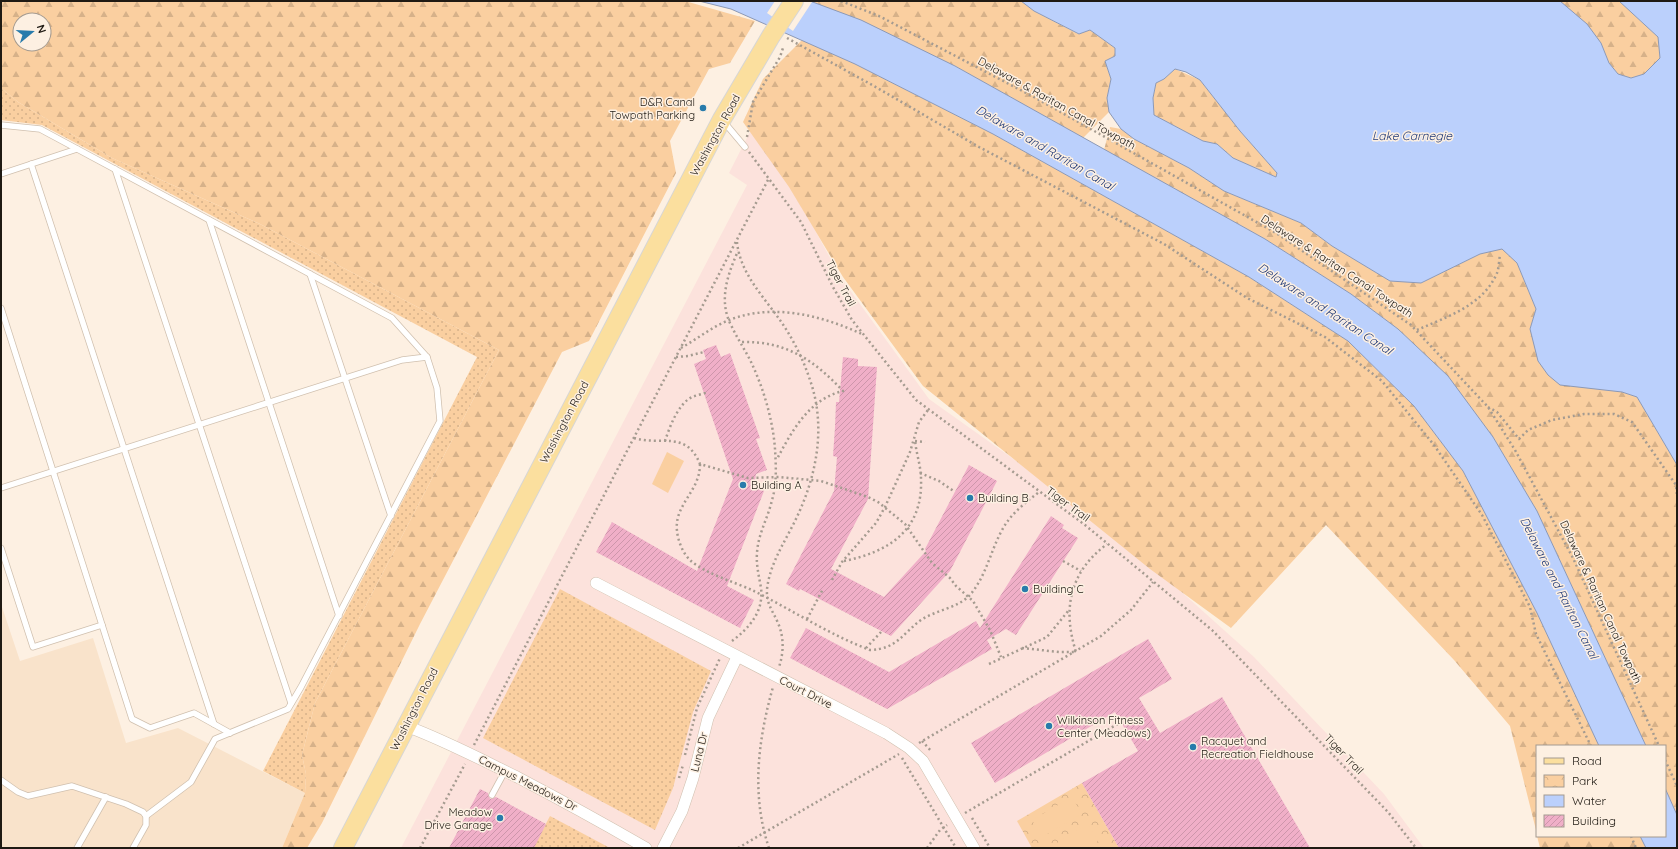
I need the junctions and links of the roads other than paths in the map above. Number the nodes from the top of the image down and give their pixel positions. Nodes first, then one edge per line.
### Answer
1 (794, 1) edge
2 (722, 119) junction
3 (1, 125) edge
4 (745, 148) road end
5 (77, 149) junction
6 (31, 164) junction
7 (115, 169) junction
8 (1, 174) edge
9 (209, 220) junction
10 (310, 274) junction
11 (1, 308) edge
12 (427, 357) junction
13 (346, 378) junction
14 (269, 402) junction
15 (199, 424) junction
16 (124, 449) junction
17 (53, 471) junction
18 (1, 488) edge
19 (391, 516) junction
20 (1, 548) edge
21 (596, 583) dead end
22 (339, 616) junction
23 (102, 625) junction
24 (737, 657) junction
25 (291, 703) junction
26 (214, 724) junction
27 (406, 726) junction
28 (230, 733) junction
29 (505, 771) junction
30 (1, 780) edge
31 (492, 795) dead end
32 (106, 797) junction
33 (146, 816) junction
34 (77, 848) edge
35 (133, 848) edge
36 (342, 848) edge
37 (646, 848) edge
38 (663, 848) edge
39 (974, 848) edge

1 - 2 main road, Washington Road
2 - 4 lane
2 - 27 main road, Washington Road
3 - 5 lane
5 - 6 lane
5 - 7 lane
6 - 8 lane
6 - 16 lane
7 - 9 lane
7 - 15 lane
9 - 10 lane
9 - 14 lane
10 - 12 lane
10 - 13 lane
11 - 17 lane
12 - 13 lane
12 - 19 lane
13 - 14 lane
13 - 19 lane
14 - 15 lane
14 - 22 lane
15 - 16 lane
15 - 25 lane
16 - 17 lane
16 - 26 lane
17 - 18 lane
17 - 23 lane
19 - 22 lane
20 - 23 lane
21 - 24 street, Court Drive
22 - 25 lane
23 - 26 lane
24 - 38 street, Luna Dr
24 - 39 street, Court Drive
25 - 28 lane
26 - 28 lane
27 - 29 street, Campus Meadows Dr
27 - 36 main road, Washington Road
28 - 33 lane
29 - 31 lane
29 - 37 street, Campus Meadows Dr
30 - 32 lane
32 - 33 lane
32 - 34 lane
33 - 35 lane

